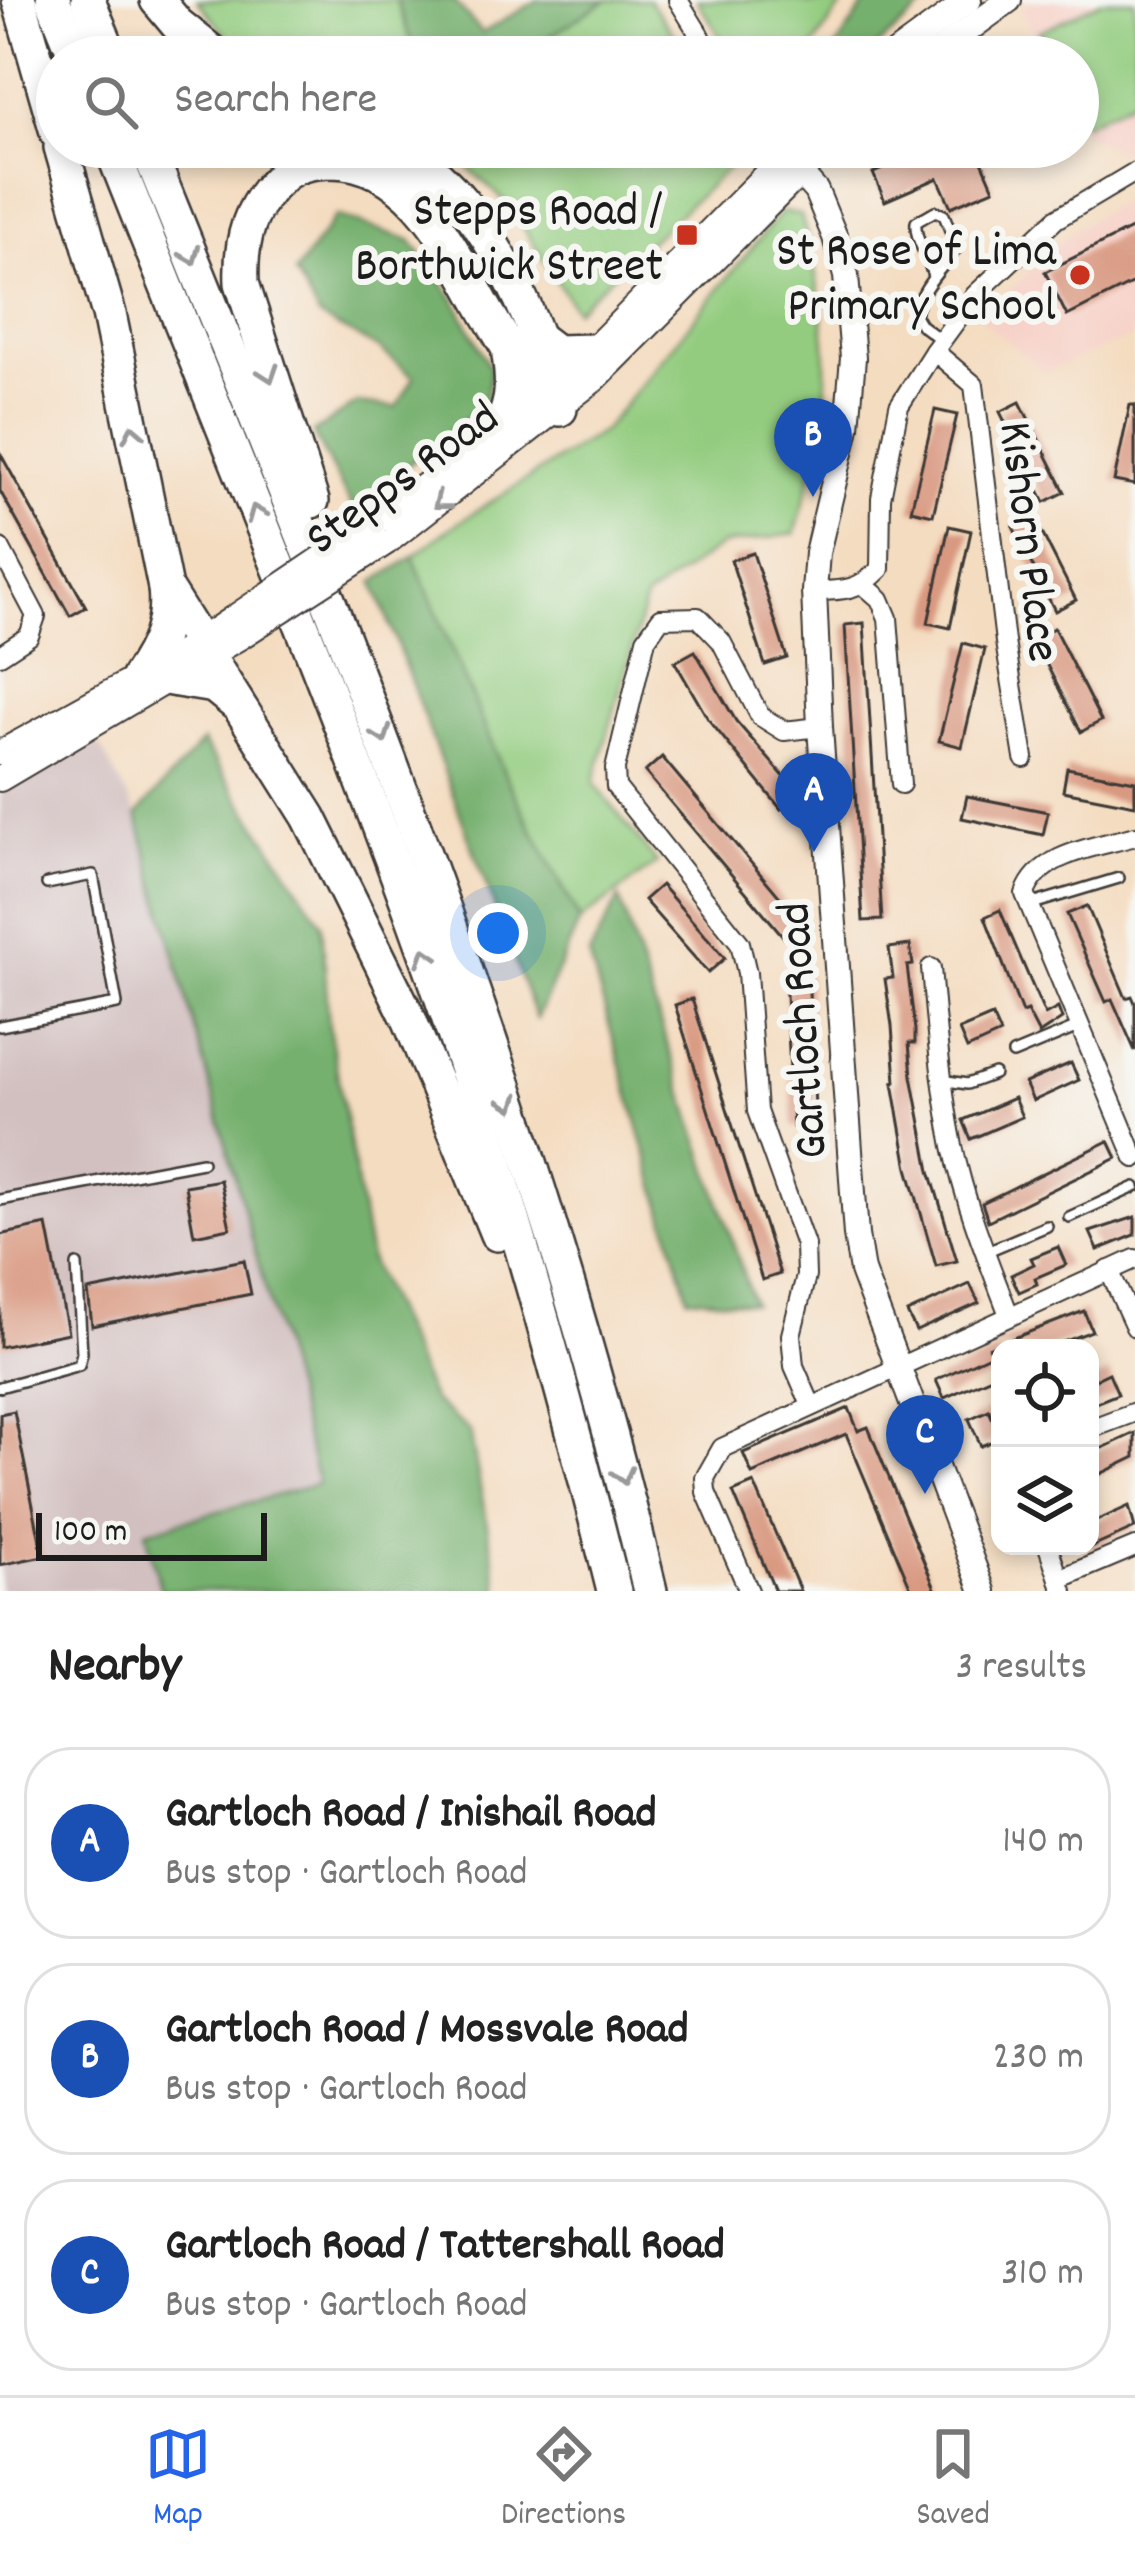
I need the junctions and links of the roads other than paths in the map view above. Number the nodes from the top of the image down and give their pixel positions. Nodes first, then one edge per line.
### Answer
1 (19, 0) edge
2 (53, 0) edge
3 (88, 0) edge
4 (157, 0) edge
5 (678, 0) edge
6 (969, 0) edge
7 (1009, 0) edge
8 (68, 36) edge
9 (103, 36) edge
10 (191, 36) edge
11 (700, 36) edge
12 (920, 36) edge
13 (960, 36) edge
14 (36, 59) edge
15 (67, 168) edge
16 (119, 168) edge
17 (155, 168) edge
18 (294, 168) edge
19 (368, 168) edge
20 (430, 168) edge
21 (775, 168) edge
22 (777, 168) edge
23 (798, 168) edge
24 (1135, 172) edge
25 (933, 278) junction
26 (521, 342) junction
27 (938, 346) junction
28 (592, 351) junction
29 (552, 399) junction
30 (493, 438) junction
31 (382, 531) junction
32 (0, 548) edge
33 (865, 586) junction
34 (165, 588) junction
35 (814, 591) junction
36 (203, 650) junction
37 (0, 656) edge
38 (154, 678) junction
39 (365, 688) junction
40 (245, 712) junction
41 (820, 727) junction
42 (0, 753) edge
43 (1024, 758) dead end
44 (0, 779) edge
45 (901, 784) dead end
46 (1135, 836) edge
47 (1119, 878) dead end
48 (46, 884) dead end
49 (1027, 899) junction
50 (931, 968) dead end
51 (0, 1026) edge
52 (1078, 1027) junction
53 (1013, 1054) dead end
54 (994, 1074) dead end
55 (941, 1080) junction
56 (1135, 1158) edge
57 (202, 1162) dead end
58 (1135, 1186) edge
59 (0, 1200) edge
60 (1069, 1216) dead end
61 (1047, 1226) dead end
62 (985, 1252) junction
63 (1135, 1258) edge
64 (76, 1265) dead end
65 (1109, 1270) junction
66 (1010, 1315) junction
67 (1135, 1327) edge
68 (897, 1366) junction
69 (0, 1387) edge
70 (811, 1405) junction
71 (1135, 1412) edge
72 (569, 1413) junction
73 (1099, 1426) edge
74 (1135, 1547) edge
75 (1051, 1555) edge
76 (1061, 1585) edge
77 (614, 1591) edge
78 (650, 1591) edge
79 (749, 1591) edge
80 (983, 1591) edge

1 - 14 highway
2 - 8 highway
3 - 9 highway
4 - 10 highway
5 - 11 street
6 - 12 main road
7 - 13 main road
34 -> 15 highway
72 -> 16 highway
17 -> 39 highway
18 -> 39 highway
26 -> 19 highway
20 - 26 highway
21 - 28 main road, Stepps Road
22 - 29 main road, Stepps Road
23 - 35 main road, Gartloch Road
24 - 27 street
25 - 25 lane
25 - 27 lane
26 - 28 highway
26 - 29 highway
26 - 30 highway
27 - 33 street
27 - 43 street, Kishorn Place
28 - 29 main road, Stepps Road
29 - 30 main road, Stepps Road
29 -> 31 main road, Stepps Road
30 - 31 main road, Stepps Road
31 - 36 main road, Stepps Road, bridge
32 - 37 street
33 - 35 street
33 - 45 street
34 - 36 highway
34 - 38 highway
35 - 41 main road, Gartloch Road
36 - 38 main road, Stepps Road
36 - 40 highway
38 - 40 highway
38 - 42 main road, Stepps Road
38 - 44 main road, Stepps Road
39 -> 78 highway
40 - 72 highway
41 - 68 main road, Gartloch Road
41 - 70 street
46 - 49 street
47 - 49 lane
48 - 51 lane
49 - 52 street
50 - 55 street
52 - 53 lane
52 - 56 street
54 - 55 lane
55 - 62 street
57 - 59 lane
58 - 60 lane
61 - 62 lane
62 - 66 street
63 - 65 street
64 - 69 lane
65 - 66 street
65 - 67 street
66 - 68 street
68 - 70 street
68 - 80 main road, Gartloch Road
70 - 79 street
71 - 73 street
72 - 77 highway
74 - 76 street
75 - 76 street

